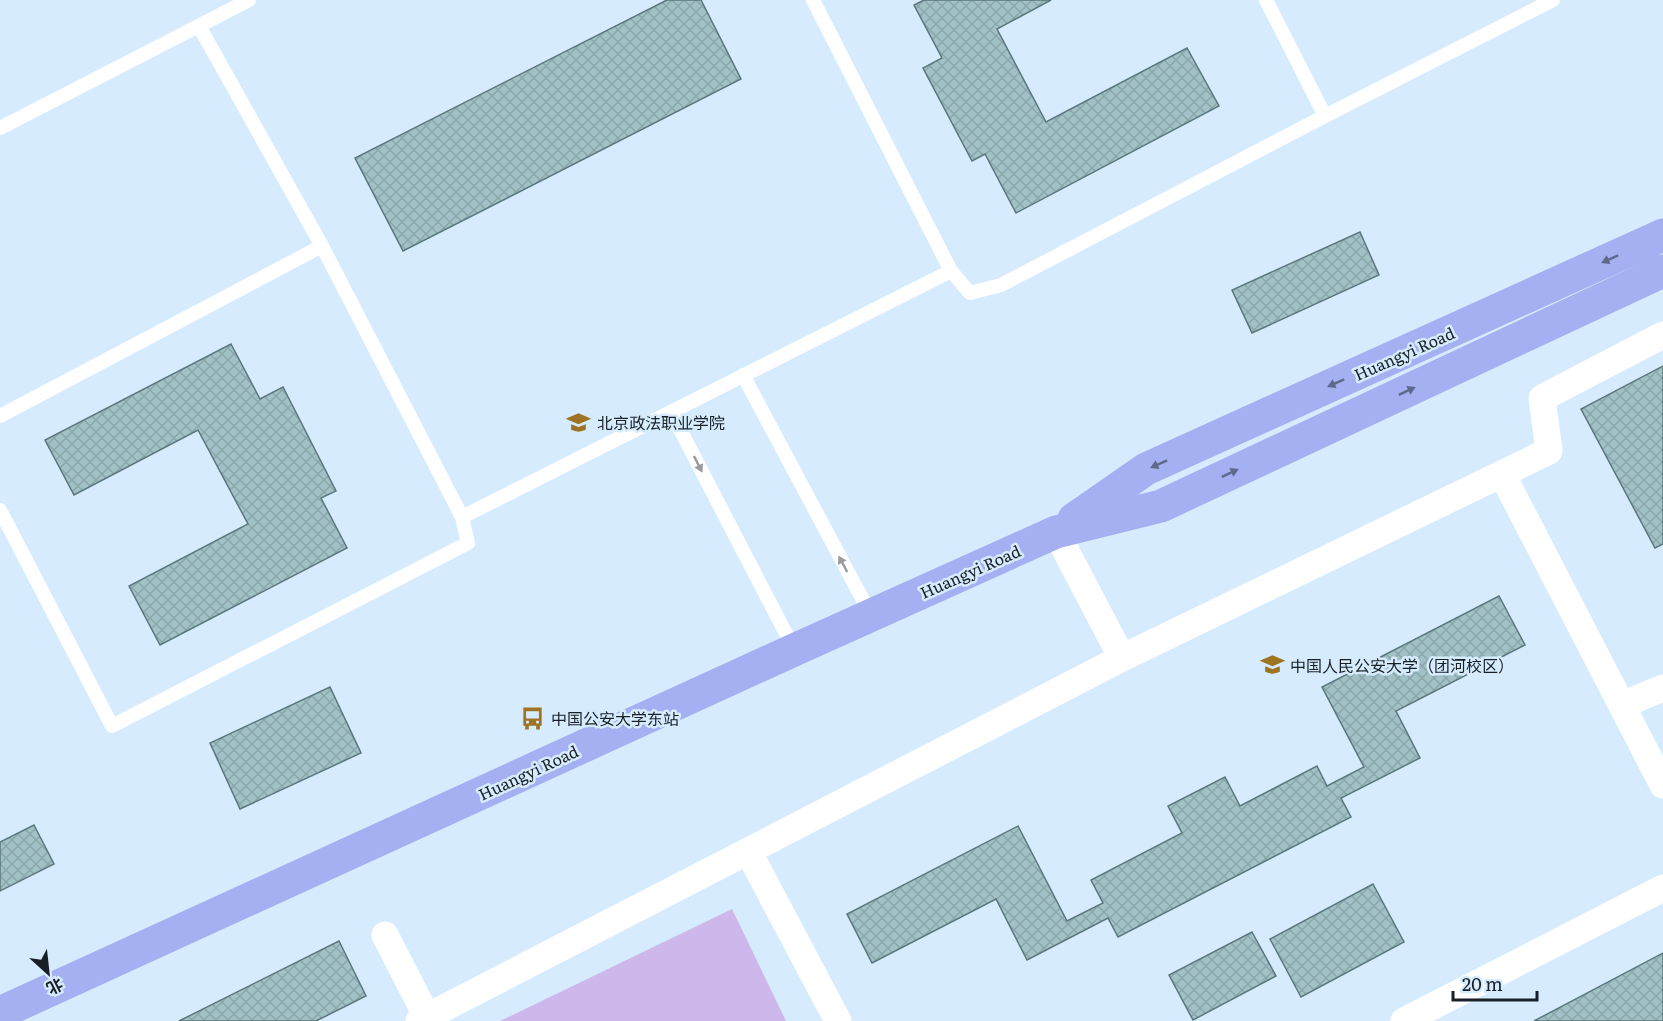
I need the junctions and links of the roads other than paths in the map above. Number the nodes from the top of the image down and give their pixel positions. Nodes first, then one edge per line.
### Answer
1 (249, 0) edge
2 (813, 0) edge
3 (1266, 0) edge
4 (1553, 0) edge
5 (199, 26) junction
6 (1325, 116) junction
7 (0, 128) edge
8 (1663, 235) edge
9 (322, 246) junction
10 (951, 271) junction
11 (1663, 271) edge
12 (1663, 335) edge
13 (743, 375) junction
14 (671, 412) junction
15 (0, 416) edge
16 (1502, 474) junction
17 (0, 510) edge
18 (462, 517) junction
19 (1056, 532) junction
20 (871, 615) junction
21 (795, 650) junction
22 (1122, 658) junction
23 (1663, 688) edge
24 (1622, 705) junction
25 (1663, 785) edge
26 (748, 851) junction
27 (1663, 888) edge
28 (385, 934) dead end
29 (0, 1013) edge
30 (1431, 1015) edge
31 (425, 1020) edge
32 (838, 1021) edge
33 (1404, 1021) edge

1 - 5 lane
2 - 10 lane
3 - 6 lane
4 - 6 lane
5 - 7 lane
5 - 9 lane
6 - 10 lane
8 -> 19 main road, Huangyi Road
9 - 15 lane
9 - 18 lane
10 - 13 lane
19 -> 11 main road, Huangyi Road
12 - 16 street
13 - 14 lane
20 -> 13 lane
14 - 18 lane
14 -> 21 lane
16 - 22 street
16 - 24 street
17 - 18 lane
19 - 20 main road, Huangyi Road
19 - 22 street
20 - 21 main road, Huangyi Road
21 - 29 main road, Huangyi Road
22 - 26 street
23 - 24 street
24 - 25 street
26 - 31 street
26 - 32 street
27 - 30 street
28 - 31 street
30 - 33 street

